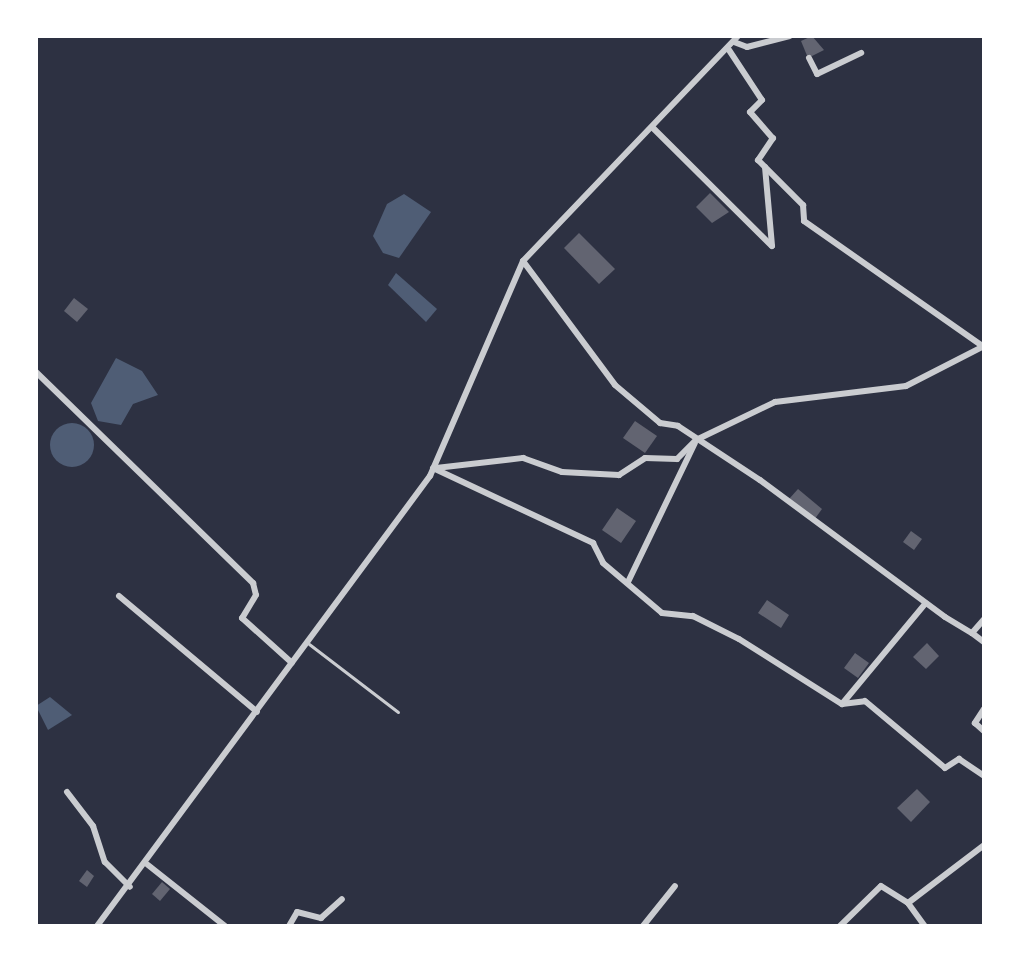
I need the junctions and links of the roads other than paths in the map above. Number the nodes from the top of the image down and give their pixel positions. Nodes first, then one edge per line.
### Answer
1 (790, 36) edge
2 (736, 39) edge
3 (729, 50) junction
4 (861, 53) dead end
5 (809, 58) dead end
6 (652, 127) junction
7 (765, 167) junction
8 (523, 261) junction
9 (984, 347) edge
10 (36, 372) edge
11 (696, 440) junction
12 (433, 468) junction
13 (628, 582) junction
14 (119, 596) dead end
15 (926, 603) junction
16 (984, 619) edge
17 (972, 633) junction
18 (307, 642) junction
19 (984, 642) edge
20 (292, 663) junction
21 (842, 704) junction
22 (984, 709) edge
23 (257, 712) junction
24 (398, 712) dead end
25 (984, 731) edge
26 (984, 776) edge
27 (67, 792) dead end
28 (984, 845) edge
29 (148, 865) junction
30 (675, 886) dead end
31 (130, 887) junction
32 (342, 899) dead end
33 (908, 903) junction
34 (97, 926) edge
35 (225, 926) edge
36 (289, 926) edge
37 (643, 926) edge
38 (840, 926) edge
39 (925, 926) edge

1 - 2 street
2 - 3 street
3 - 6 street
3 - 7 street
4 - 5 street
6 - 7 street
6 - 8 street
7 - 9 street
8 - 11 street
8 - 12 street
9 - 11 street
10 - 20 street
11 - 12 street
11 - 13 street
11 - 15 street
12 - 13 street
12 - 18 street
13 - 21 street
14 - 23 street
15 - 17 street
15 - 21 street
16 - 17 street
17 - 19 street
18 - 20 street
18 - 24 lane
20 - 23 street
21 - 26 street
22 - 25 street
23 - 29 street
27 - 31 street
28 - 33 street
29 - 31 street
29 - 35 street
30 - 37 street
31 - 34 street
32 - 36 street
33 - 38 street
33 - 39 street

